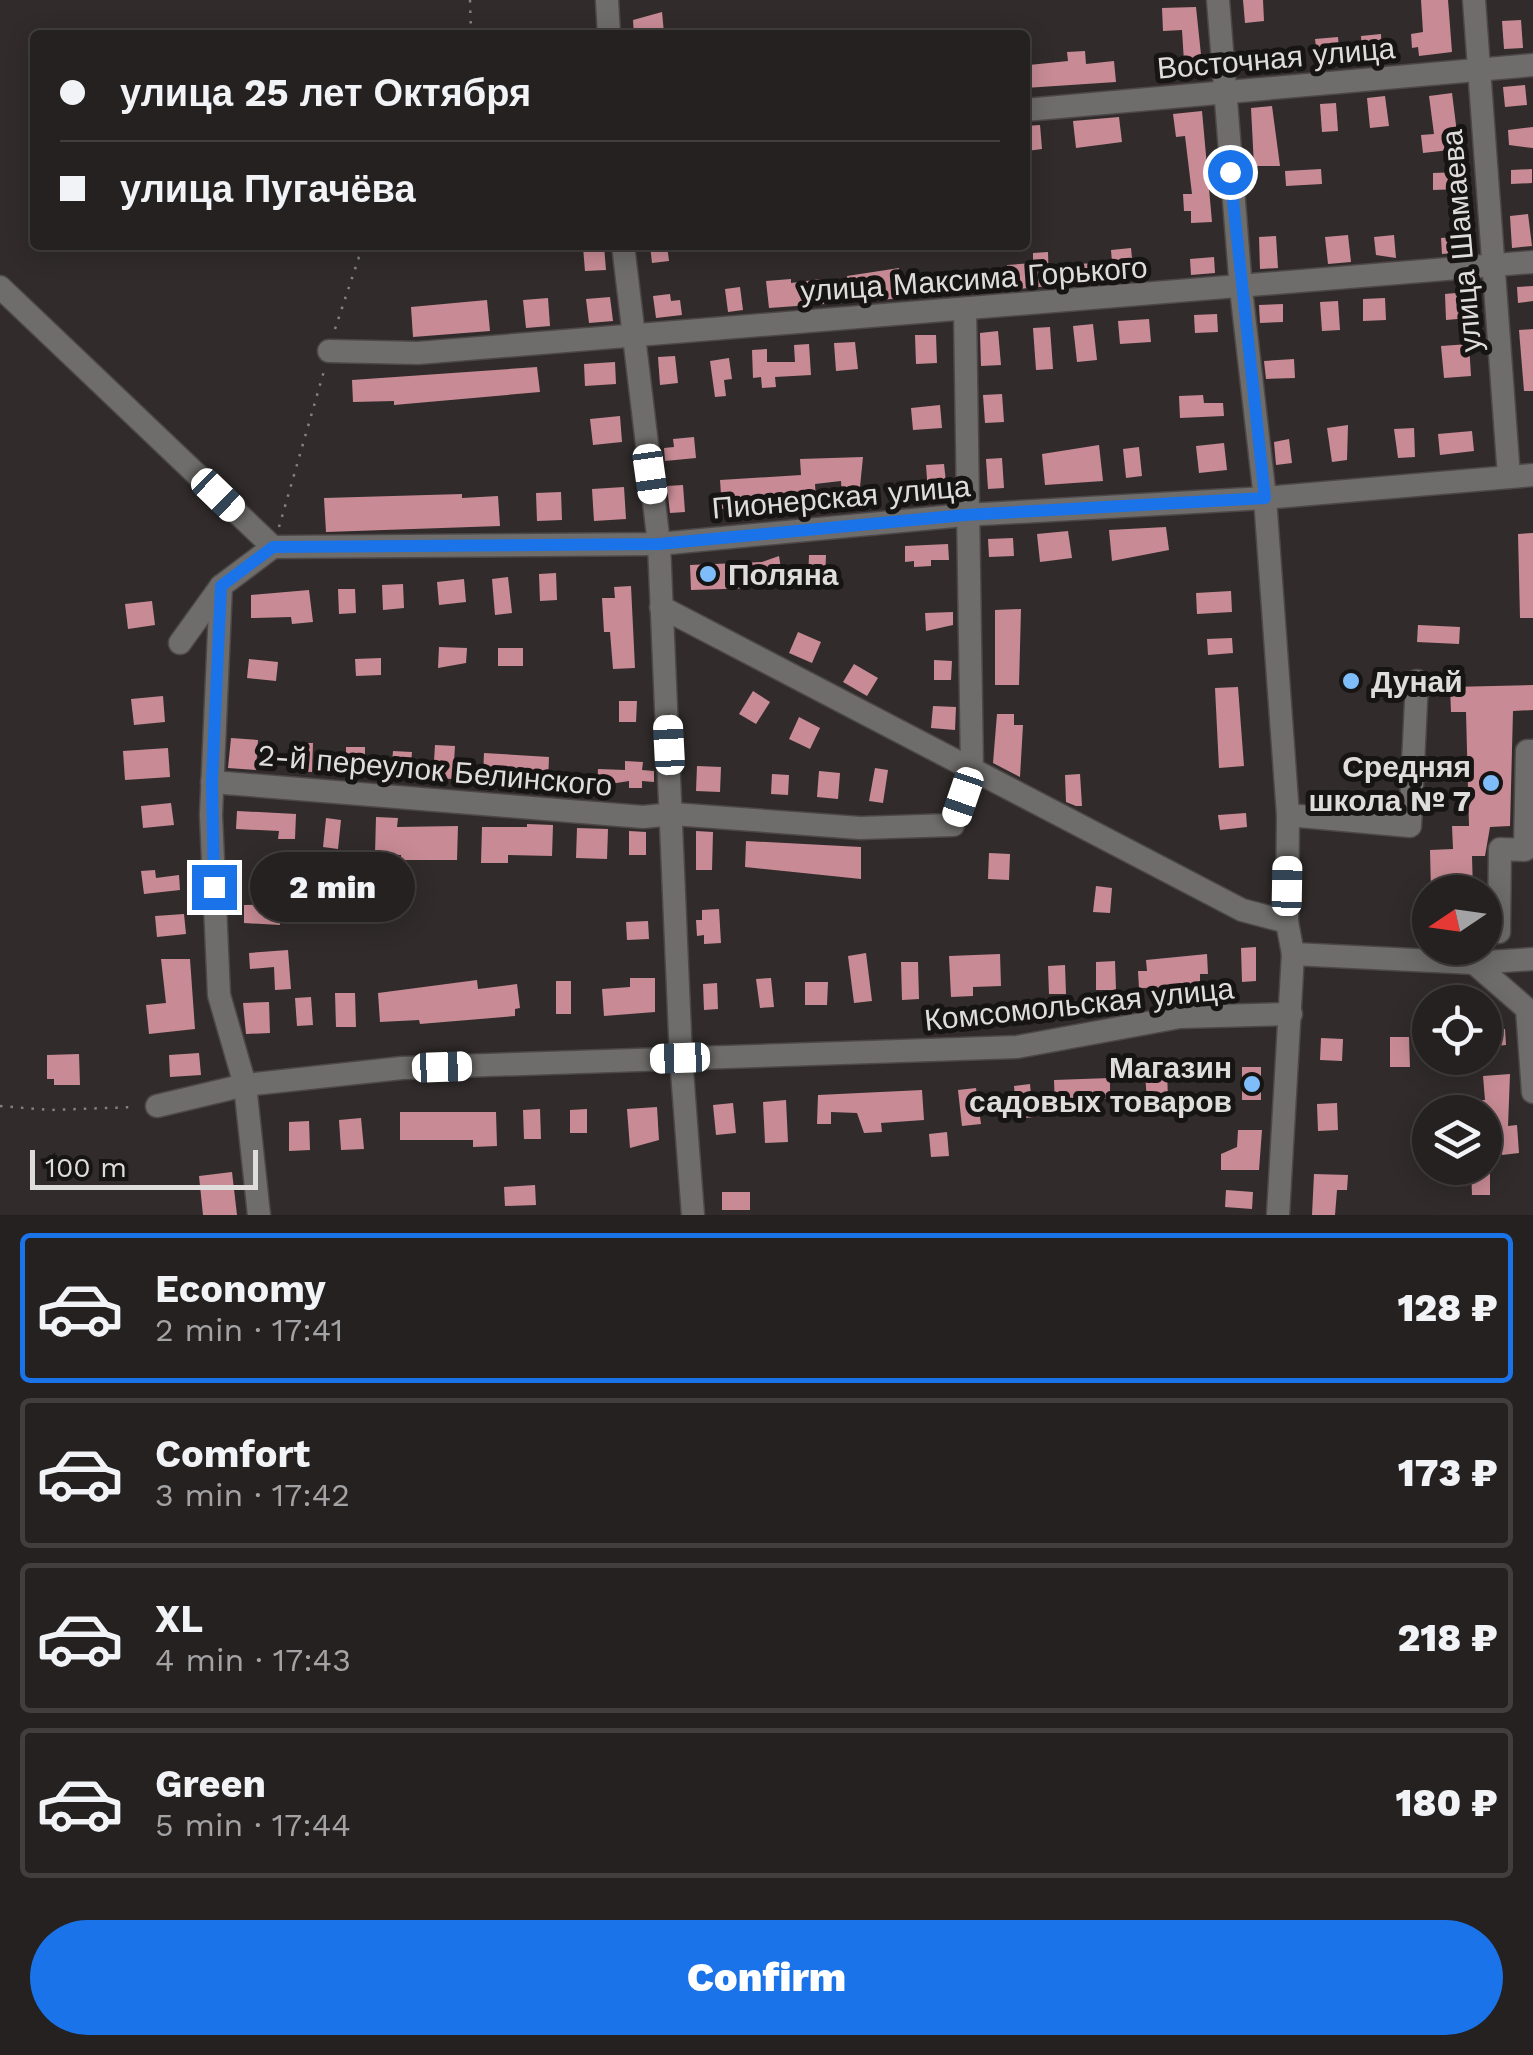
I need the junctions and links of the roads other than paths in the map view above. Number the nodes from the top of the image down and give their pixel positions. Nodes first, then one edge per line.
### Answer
1 (608, 0) edge
2 (1218, 0) edge
3 (1474, 0) edge
4 (609, 30) edge
5 (1533, 65) edge
6 (1477, 69) junction
7 (1224, 93) junction
8 (1030, 110) edge
9 (623, 250) edge
10 (1533, 262) edge
11 (1492, 266) junction
12 (0, 287) edge
13 (1240, 289) junction
14 (965, 310) junction
15 (630, 334) junction
16 (329, 352) road end
17 (1521, 476) edge
18 (1265, 498) junction
19 (965, 515) junction
20 (659, 544) junction
21 (273, 547) junction
22 (221, 586) junction
23 (661, 607) junction
24 (180, 643) dead end
25 (1418, 681) dead end
26 (1533, 751) edge
27 (972, 769) junction
28 (212, 782) junction
29 (673, 814) junction
30 (1288, 815) junction
31 (1500, 875) edge
32 (1287, 922) junction
33 (1293, 954) junction
34 (1533, 958) edge
35 (1412, 961) edge
36 (1502, 961) edge
37 (1475, 965) edge
38 (1291, 1014) junction
39 (680, 1058) junction
40 (246, 1085) junction
41 (1533, 1092) edge
42 (157, 1106) road end
43 (259, 1215) edge
44 (693, 1215) edge
45 (1278, 1215) edge

1 - 4 street
2 - 7 street
3 - 6 street, улица Шамаева
5 - 6 street, Восточная улица
6 - 7 street, Восточная улица
6 - 11 street, улица Шамаева
7 - 8 street, Восточная улица
7 - 13 street
9 - 15 street
10 - 11 street, улица Максима Горького
11 - 13 street, улица Максима Горького
11 - 17 street, улица Шамаева
12 - 21 street
13 - 14 street, улица Максима Горького
13 - 18 street
14 - 15 street, улица Максима Горького
14 - 19 street, 2-й переулок Белинского
15 - 16 street, улица Максима Горького
15 - 20 street
17 - 18 street, Пионерская улица
18 - 19 street, Пионерская улица
18 - 30 street
19 - 20 street, Пионерская улица
19 - 27 street, 2-й переулок Белинского
20 - 21 street, Пионерская улица
20 - 23 street
21 - 22 street
22 - 24 street
22 - 28 street
23 - 27 street
23 - 29 street
25 - 30 street
26 - 31 street
27 - 29 street, 2-й переулок Белинского
27 - 32 street
28 - 29 street, 2-й переулок Белинского
28 - 40 street
29 - 39 street
30 - 32 street
32 - 33 street
33 - 35 street
33 - 38 street
34 - 36 street
37 - 41 street
38 - 39 street, Комсомольская улица
38 - 45 street
39 - 40 street, Комсомольская улица
39 - 44 street
40 - 42 street, Комсомольская улица
40 - 43 street

